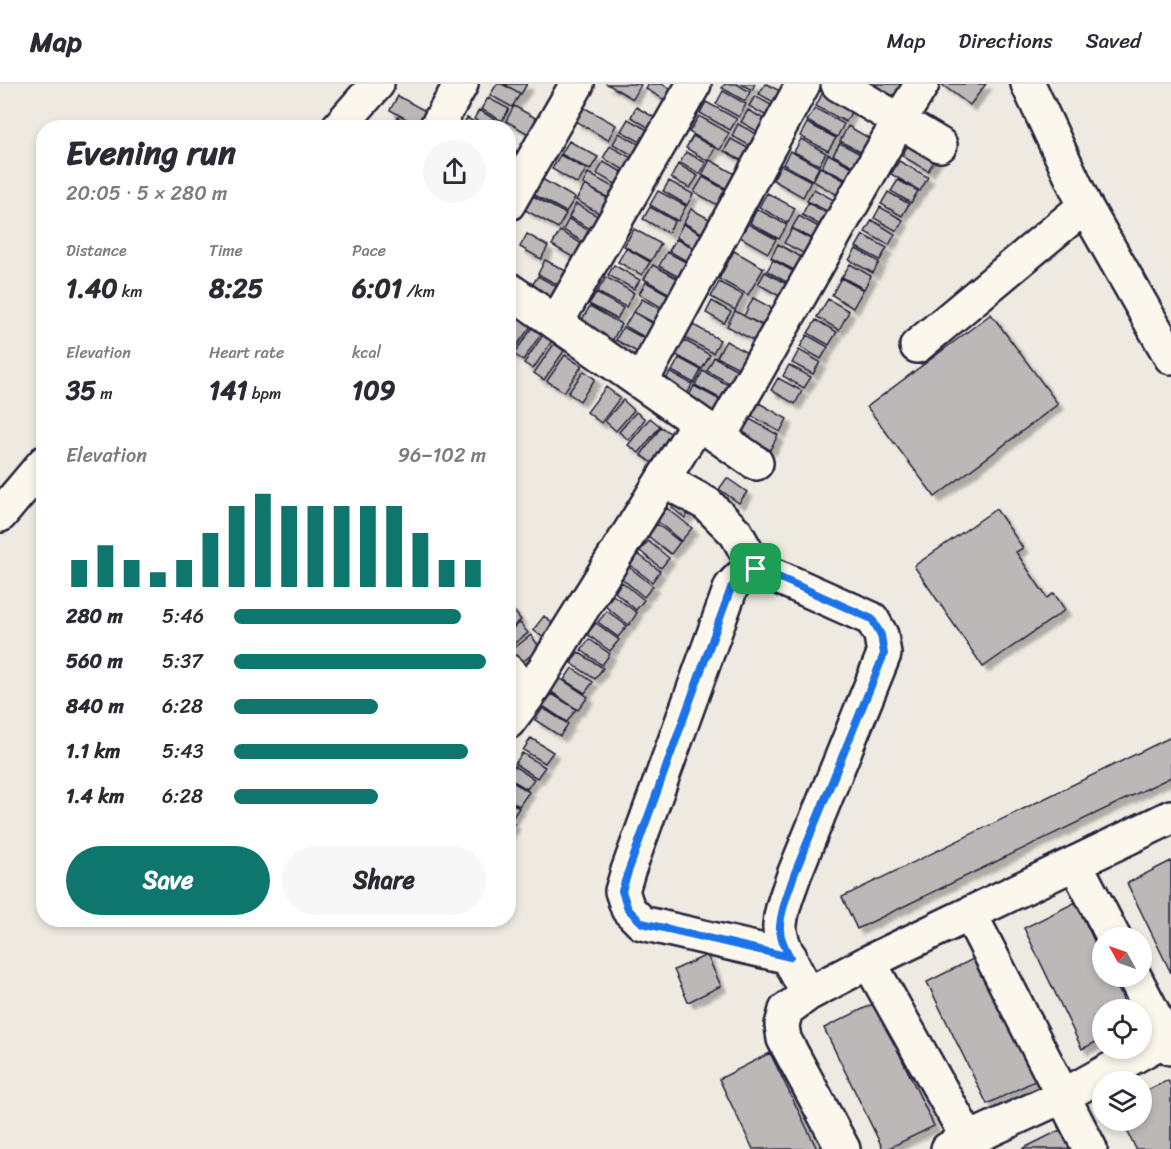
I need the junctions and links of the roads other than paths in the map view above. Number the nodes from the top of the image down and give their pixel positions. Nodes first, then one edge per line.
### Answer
1 (377, 84) edge
2 (461, 84) edge
3 (577, 84) edge
4 (694, 84) edge
5 (803, 84) edge
6 (838, 84) edge
7 (922, 84) edge
8 (1028, 84) edge
9 (345, 120) edge
10 (441, 120) edge
11 (899, 121) junction
12 (940, 146) dead end
13 (516, 190) edge
14 (1085, 206) junction
15 (516, 295) edge
16 (556, 323) junction
17 (917, 346) dead end
18 (1171, 357) edge
19 (641, 382) junction
20 (709, 430) junction
21 (756, 463) dead end
22 (36, 472) edge
23 (665, 477) junction
24 (0, 515) edge
25 (756, 569) junction
26 (518, 710) edge
27 (1171, 817) edge
28 (1075, 863) junction
29 (970, 914) junction
30 (1108, 927) edge
31 (790, 957) junction
32 (869, 962) junction
33 (1140, 987) edge
34 (808, 994) junction
35 (1169, 1041) edge
36 (1063, 1096) junction
37 (964, 1146) edge
38 (843, 1149) edge
39 (1090, 1149) edge

1 - 9 street
2 - 10 street
3 - 13 street
4 - 16 street
5 - 19 street
6 - 11 street
7 - 11 street
8 - 14 street
11 - 12 street
11 - 20 street
14 - 17 street
14 - 18 street
15 - 16 street
16 - 19 street
19 - 20 street
20 - 21 street
20 - 23 street
22 - 24 street
23 - 25 street
23 - 26 street
25 - 31 street
25 - 31 street
27 - 28 street
28 - 29 street
28 - 30 street
29 - 32 street
29 - 36 street
31 - 34 street
32 - 34 street
32 - 37 street
33 - 35 street
34 - 38 street
35 - 36 street
36 - 37 street
36 - 39 street

